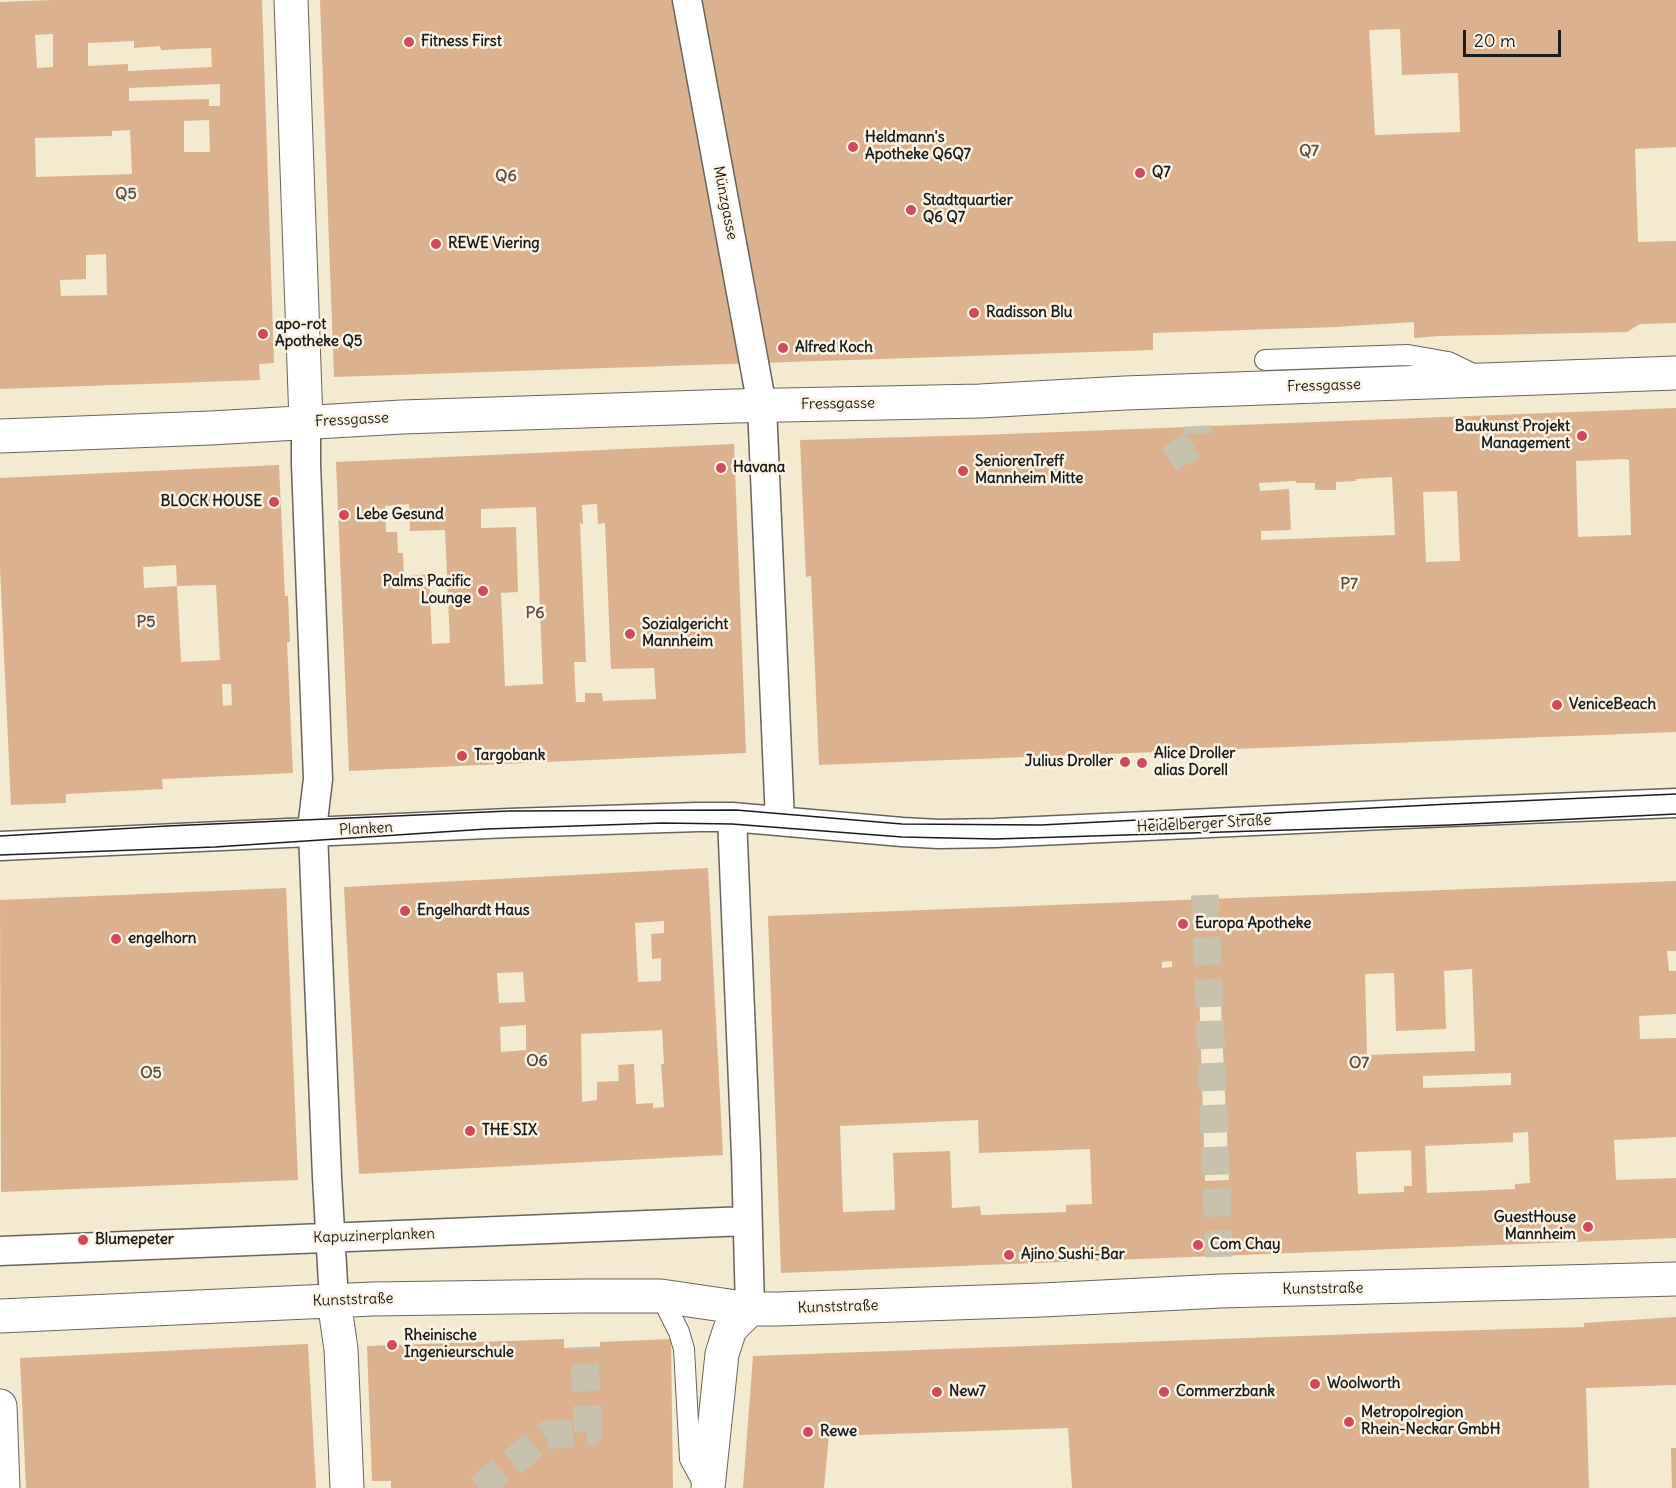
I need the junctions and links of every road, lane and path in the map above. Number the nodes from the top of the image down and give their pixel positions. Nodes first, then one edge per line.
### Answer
1 (291, 0) edge
2 (687, 0) edge
3 (1265, 360) dead end
4 (1676, 373) edge
5 (1485, 380) junction
6 (762, 406) junction
7 (306, 422) junction
8 (0, 436) edge
9 (1676, 804) edge
10 (732, 817) junction
11 (780, 821) junction
12 (313, 832) junction
13 (0, 846) edge
14 (747, 1221) junction
15 (331, 1238) junction
16 (0, 1251) edge
17 (1676, 1279) edge
18 (661, 1296) junction
19 (334, 1301) junction
20 (750, 1309) junction
21 (0, 1316) edge
22 (0, 1406) edge
23 (714, 1433) junction
24 (682, 1460) junction
25 (3, 1488) edge
26 (346, 1488) edge
27 (707, 1488) edge

1 - 7 street
2 - 6 street, Münzgasse
3 - 5 lane
4 - 5 street, Fressgasse
5 - 6 street, Fressgasse
6 - 7 street, Fressgasse
6 - 11 street, Münzgasse
7 - 8 street, Fressgasse
7 - 12 street
9 - 11 street, Heidelberger Straße
10 - 11 street, Heidelberger Straße
10 - 12 street, Planken
10 - 14 street
12 - 13 street, Planken
12 - 15 street
14 - 15 street, Kapuzinerplanken
14 - 20 street
15 - 16 street, Kapuzinerplanken
15 - 19 street
17 - 20 street, Kunststraße
18 - 19 street, Kunststraße
18 - 20 street, Kunststraße
18 - 24 lane
19 - 21 street, Kunststraße
19 - 26 street
20 - 23 street
22 - 25 street
23 - 24 lane
23 - 27 street
24 - 27 lane

